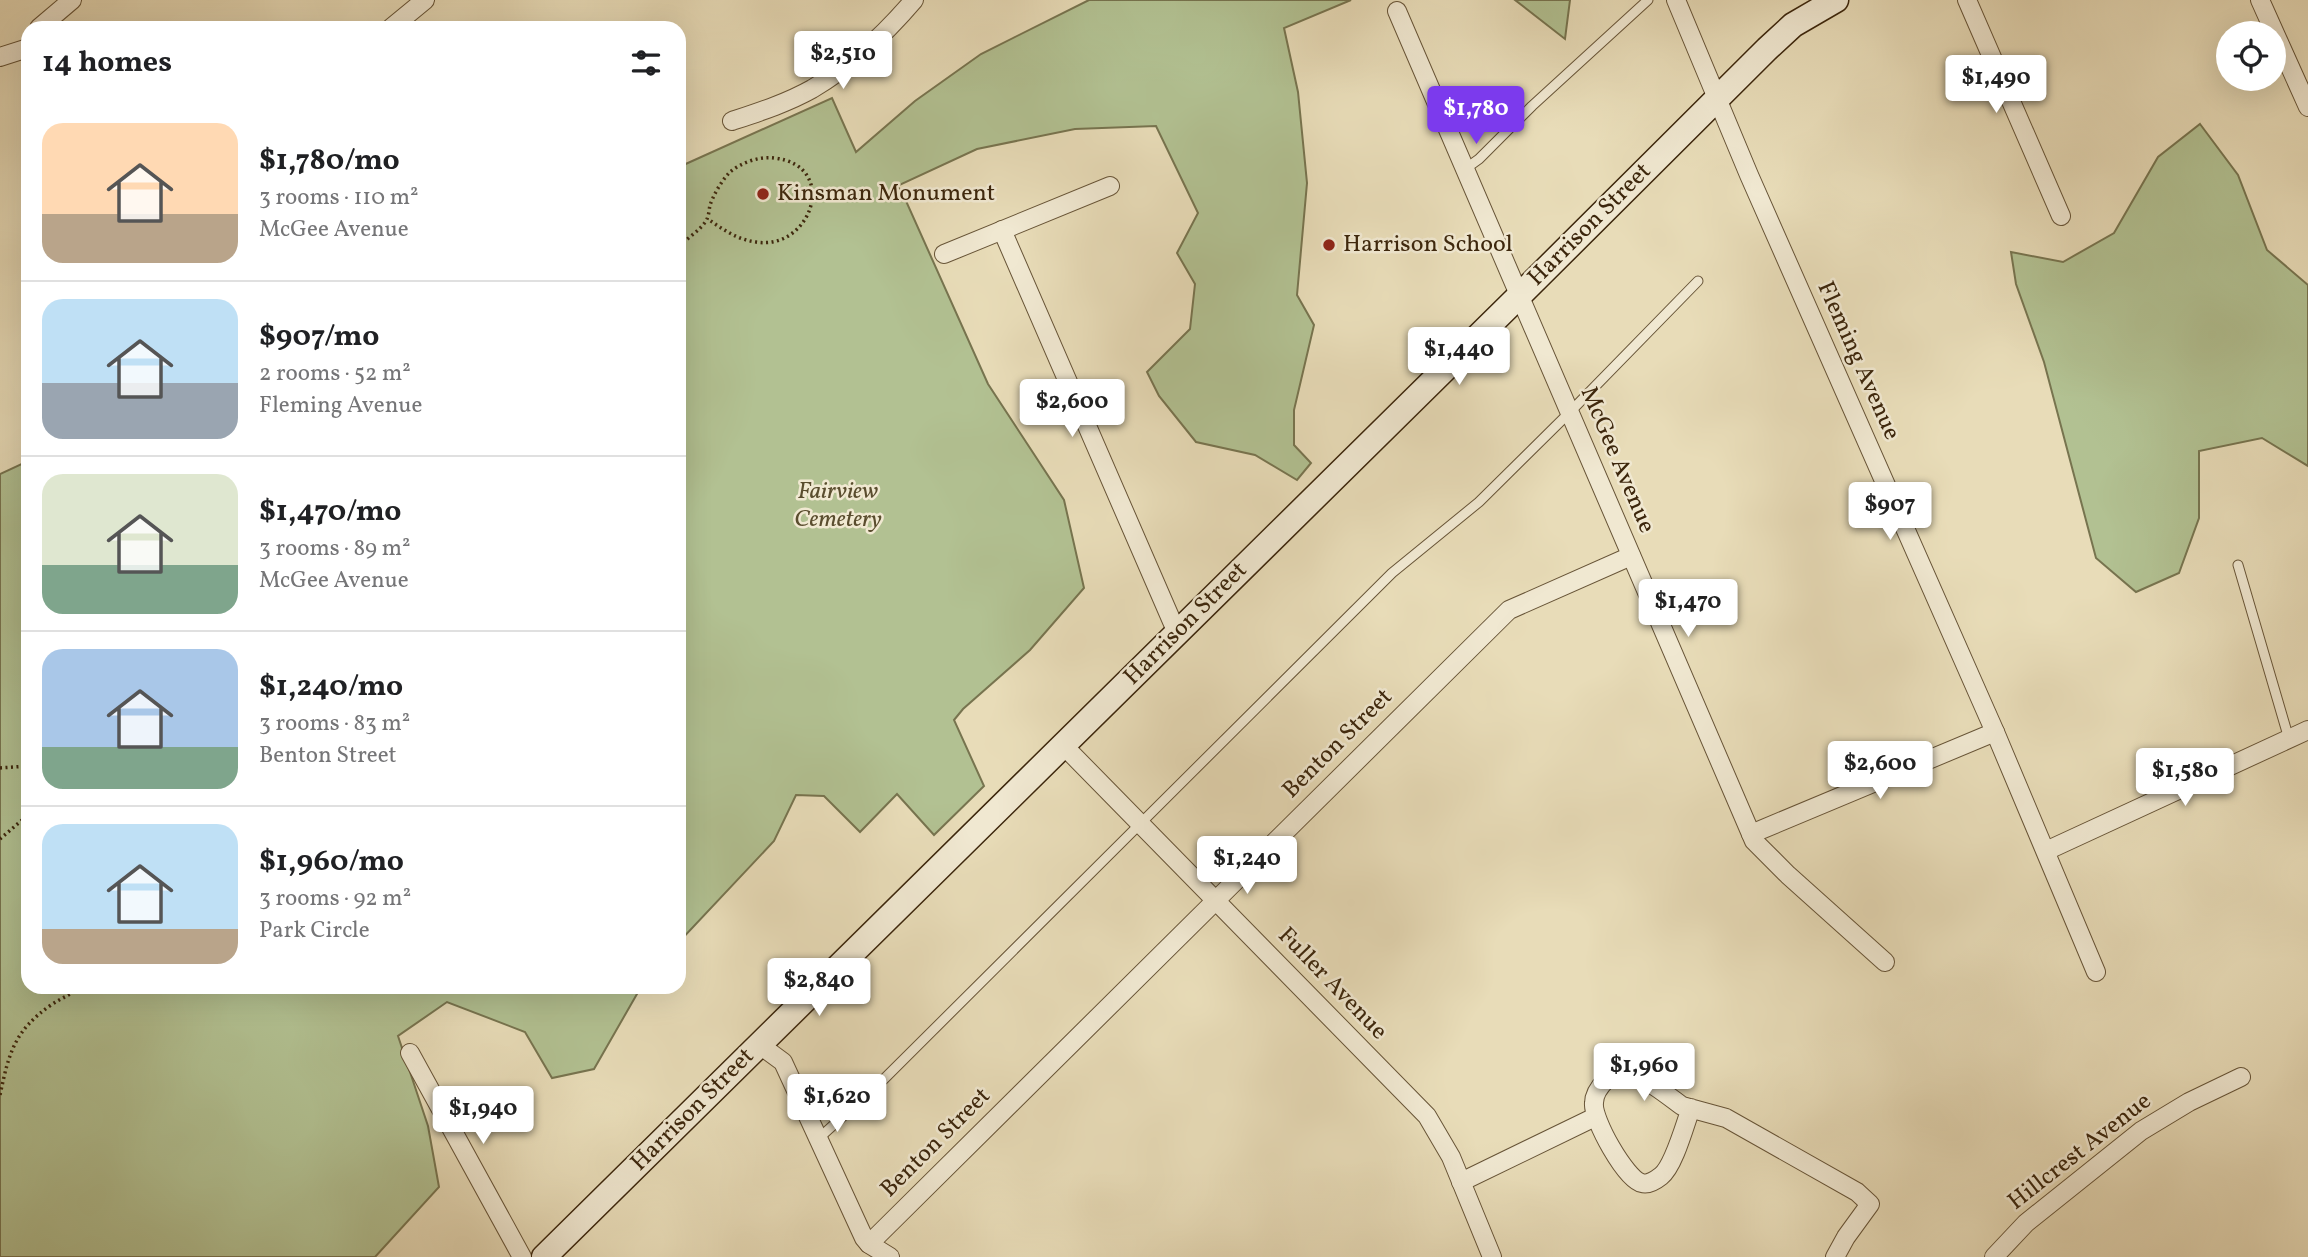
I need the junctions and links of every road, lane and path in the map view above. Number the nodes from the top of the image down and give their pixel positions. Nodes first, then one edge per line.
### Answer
1 (72, 0) edge
2 (425, 0) edge
3 (914, 0) edge
4 (1648, 0) edge
5 (1676, 0) edge
6 (1836, 0) edge
7 (1967, 0) edge
8 (2260, 0) edge
9 (1397, 11) dead end
10 (47, 21) edge
11 (400, 21) edge
12 (21, 50) edge
13 (0, 57) edge
14 (1717, 99) junction
15 (2308, 107) edge
16 (732, 121) dead end
17 (1465, 169) junction
18 (1110, 186) dead end
19 (2061, 216) dead end
20 (708, 219) junction
21 (1002, 230) junction
22 (686, 239) edge
23 (944, 254) dead end
24 (1698, 282) dead end
25 (1519, 296) junction
26 (1570, 412) junction
27 (1631, 556) junction
28 (2238, 565) dead end
29 (1177, 633) junction
30 (2308, 730) edge
31 (1995, 732) junction
32 (2289, 739) junction
33 (1063, 746) junction
34 (21, 766) edge
35 (0, 768) edge
36 (21, 821) edge
37 (1140, 824) junction
38 (1751, 834) junction
39 (0, 839) edge
40 (2046, 851) junction
41 (1216, 901) junction
42 (1885, 962) dead end
43 (2096, 972) dead end
44 (71, 994) edge
45 (760, 1045) junction
46 (410, 1053) dead end
47 (2241, 1077) dead end
48 (0, 1095) edge
49 (1691, 1108) junction
50 (1595, 1117) junction
51 (818, 1139) junction
52 (1461, 1182) junction
53 (869, 1244) junction
54 (522, 1257) edge
55 (544, 1257) edge
56 (890, 1257) edge
57 (1492, 1257) edge
58 (1835, 1257) edge
59 (1994, 1257) edge

1 - 10 street
2 - 11 street
3 - 16 street
4 - 17 lane
5 - 14 street, Fleming Avenue
6 - 14 street, Harrison Street
7 - 19 street
8 - 15 street
9 - 17 street, McGee Avenue
12 - 13 street
14 - 25 street, Harrison Street
14 - 31 street, Fleming Avenue
17 - 25 street, McGee Avenue
18 - 21 street
20 - 20 path
20 - 22 path
21 - 23 street
21 - 29 street
24 - 26 lane
25 - 26 street, McGee Avenue
25 - 29 street, Harrison Street
26 - 27 street, McGee Avenue
26 - 37 lane
27 - 38 street, McGee Avenue
27 - 41 street, Benton Street
28 - 32 lane
29 - 33 street, Harrison Street
30 - 32 street
31 - 38 street
31 - 40 street, Fleming Avenue
32 - 40 street
33 - 37 street, Fuller Avenue
33 - 45 street, Harrison Street
34 - 35 path
36 - 39 path
37 - 41 street, Fuller Avenue
37 - 51 lane
38 - 42 street, McGee Avenue
40 - 43 street, Fleming Avenue
41 - 52 street, Fuller Avenue
41 - 53 street, Benton Street
44 - 48 path
45 - 51 street
45 - 55 street, Harrison Street
46 - 54 street
47 - 59 street, Hillcrest Avenue
49 - 50 street
49 - 50 street
49 - 58 street
50 - 52 street
51 - 53 street
52 - 57 street, Fuller Avenue
53 - 56 street

